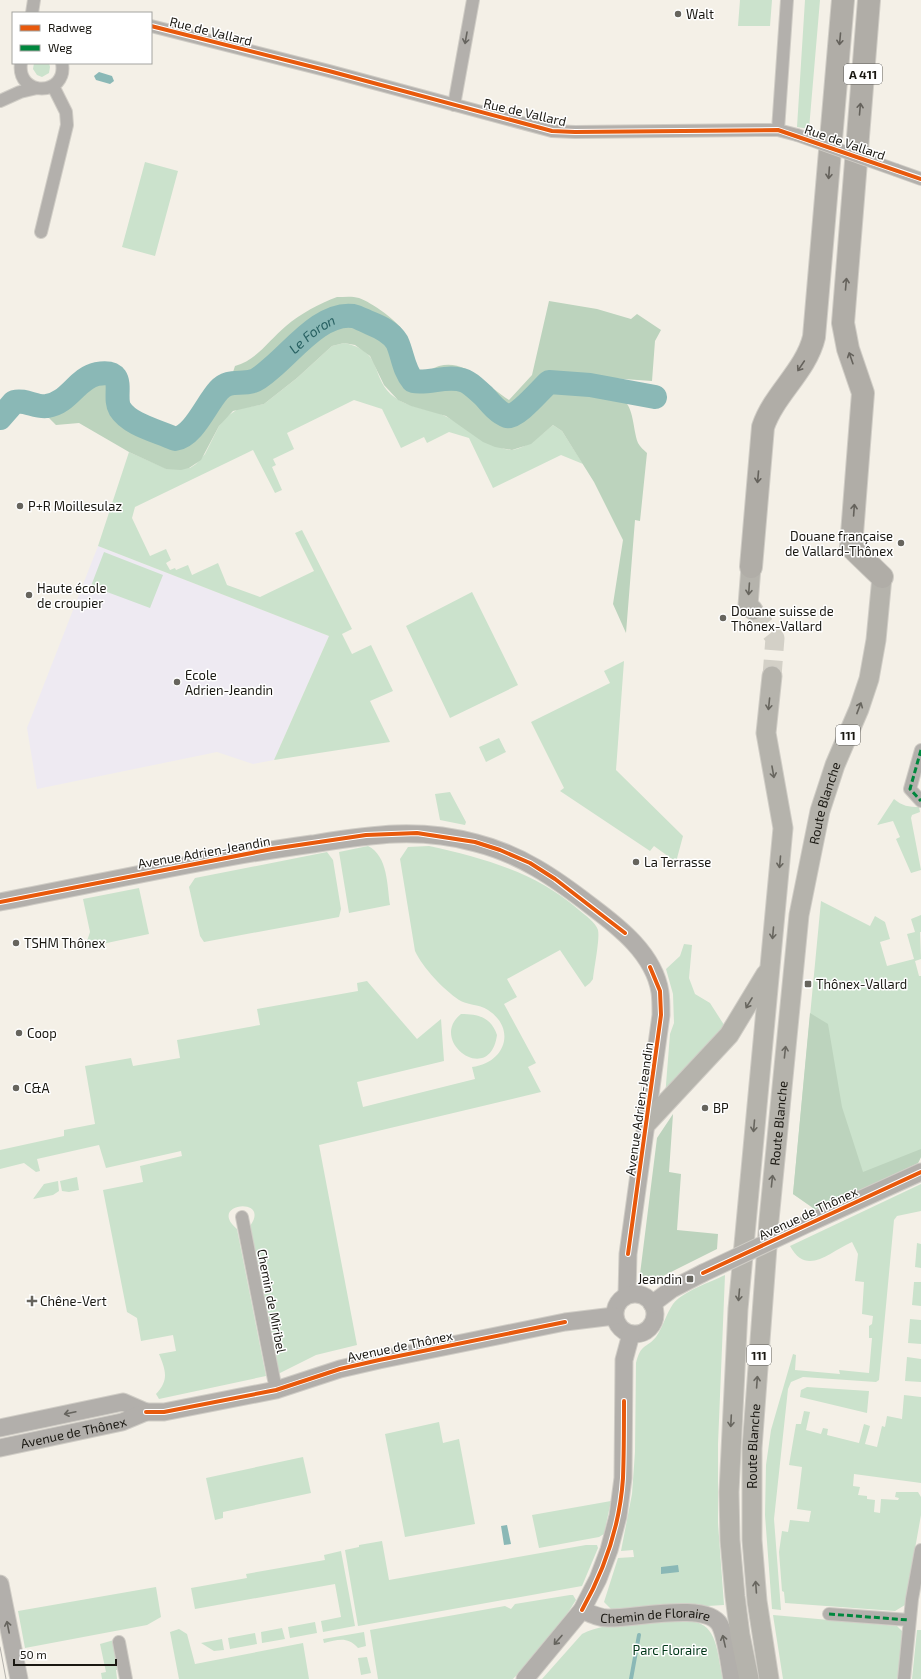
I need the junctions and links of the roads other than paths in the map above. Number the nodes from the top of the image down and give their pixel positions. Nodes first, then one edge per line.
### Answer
1 (34, 0) edge
2 (473, 0) edge
3 (787, 0) edge
4 (843, 0) edge
5 (869, 0) edge
6 (32, 12) edge
7 (152, 26) edge
8 (21, 64) edge
9 (62, 64) edge
10 (53, 86) junction
11 (37, 88) junction
12 (0, 101) edge
13 (454, 105) junction
14 (778, 130) junction
15 (921, 179) edge
16 (41, 232) dead end
17 (751, 567) joint
18 (882, 577) joint
19 (753, 610) tunnel mouth
20 (772, 676) tunnel mouth
21 (921, 750) edge
22 (921, 801) edge
23 (0, 902) edge
24 (769, 969) junction
25 (647, 1123) junction
26 (921, 1172) edge
27 (242, 1217) dead end
28 (626, 1295) junction
29 (652, 1304) junction
30 (614, 1316) junction
31 (630, 1334) junction
32 (276, 1390) junction
33 (146, 1412) junction
34 (0, 1428) edge
35 (0, 1448) edge
36 (921, 1550) edge
37 (0, 1584) edge
38 (917, 1598) edge
39 (582, 1610) junction
40 (829, 1614) dead end
41 (909, 1620) junction
42 (119, 1642) dead end
43 (19, 1679) edge
44 (126, 1679) edge
45 (525, 1679) edge
46 (732, 1679) edge
47 (749, 1679) edge
48 (769, 1679) edge
49 (904, 1679) edge

1 - 6 street
2 -> 13 street
3 - 14 street
4 -> 17 highway, A 411
18 -> 5 highway, A 411
7 - 13 street, Rue de Vallard
8 - 11 street
9 - 10 street
10 - 11 street
10 - 16 street
11 - 12 street
13 - 14 street, Rue de Vallard
14 - 15 street, Rue de Vallard, bridge
17 -> 19 main road
48 -> 18 main road, Route Blanche / 111
20 -> 24 main road, Route Blanche / 111
21 - 22 street
23 - 25 street, Avenue Adrien-Jeandin
24 -> 25 main road
24 -> 47 main road, Route Blanche / 111
25 - 28 street, Avenue Adrien-Jeandin
26 - 29 street, Avenue de Thônex, bridge
27 - 32 street, Chemin de Miribel
28 - 29 street
28 - 30 street
29 - 31 street
30 - 31 street
30 - 32 street, Avenue de Thônex
31 - 39 street
32 - 33 street, Avenue de Thônex
33 -> 34 street, Avenue de Thônex
33 - 35 street, Avenue de Thônex
36 - 38 street
43 -> 37 street
38 - 41 street
39 -> 45 street
46 -> 39 street, Chemin de Floraire
40 - 41 street
41 - 49 street
42 - 44 street

